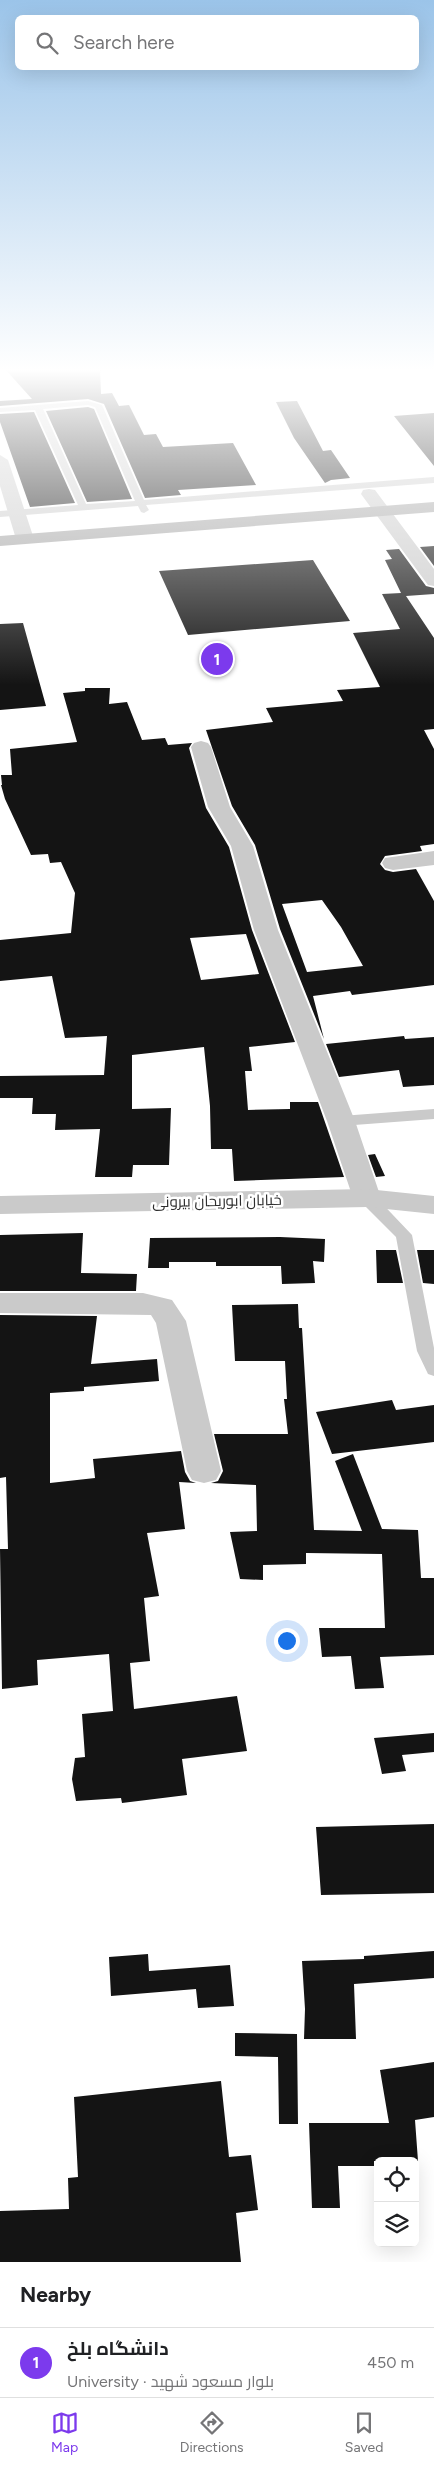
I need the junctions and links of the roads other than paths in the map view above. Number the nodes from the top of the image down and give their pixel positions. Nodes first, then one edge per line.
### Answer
1 (5, 475) edge
2 (68, 475) edge
3 (129, 475) edge
4 (434, 480) edge
5 (434, 490) edge
6 (369, 494) junction
7 (83, 507) junction
8 (143, 507) junction
9 (434, 507) edge
10 (382, 511) junction
11 (0, 514) edge
12 (18, 517) junction
13 (0, 523) edge
14 (25, 539) junction
15 (0, 541) edge
16 (434, 581) edge
17 (201, 747) dead end
18 (434, 858) edge
19 (393, 863) dead end
20 (434, 1114) edge
21 (342, 1120) junction
22 (367, 1198) junction
23 (0, 1205) edge
24 (434, 1205) edge
25 (0, 1303) edge
26 (434, 1370) edge
27 (204, 1471) dead end

1 - 12 street
2 - 7 lane
3 - 8 lane
4 - 8 lane
5 - 6 main road
6 - 8 main road
6 - 10 street
7 - 8 lane
7 - 12 lane
8 - 12 main road
9 - 10 main road
10 - 14 main road
10 - 16 street
11 - 12 lane
12 - 13 main road
12 - 14 street
14 - 15 main road
17 - 21 street
18 - 19 street
20 - 21 lane
21 - 22 street
22 - 23 street, خیابان ابوریحان بیرونی
22 - 24 street, خیابان ابوریحان بیرونی
22 - 26 lane
25 - 27 street

